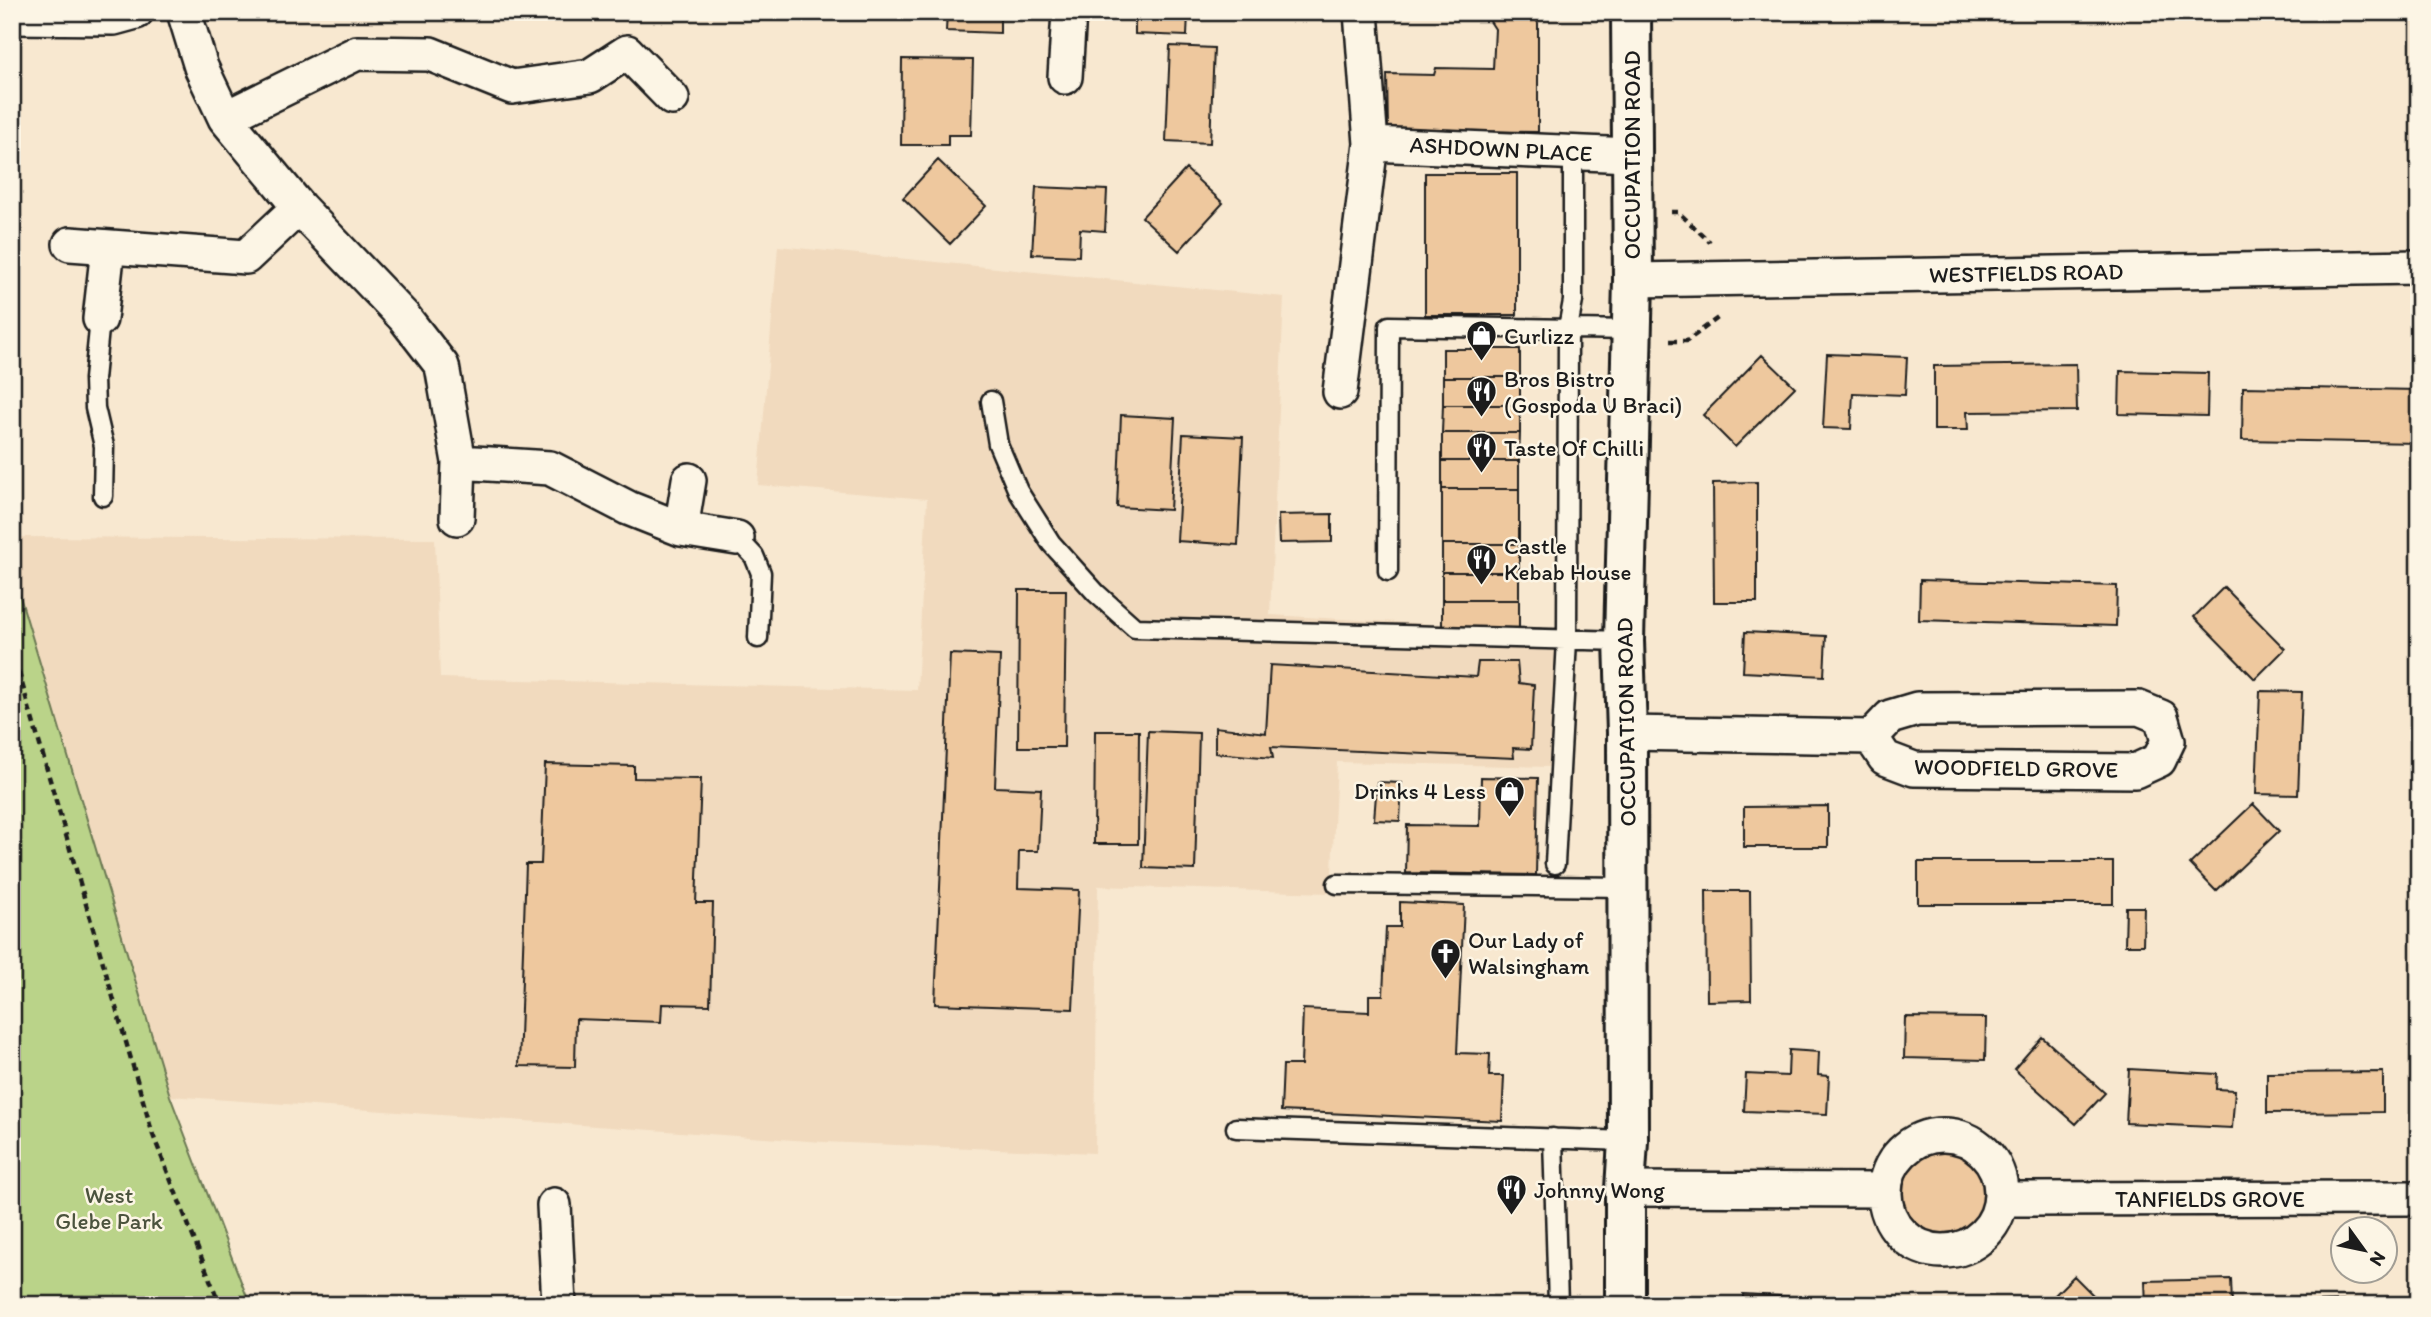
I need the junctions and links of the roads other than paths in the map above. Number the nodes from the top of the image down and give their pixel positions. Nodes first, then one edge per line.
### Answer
1 (136, 12) edge
2 (184, 12) edge
3 (1069, 12) edge
4 (1361, 12) edge
5 (1631, 12) edge
6 (12, 17) edge
7 (1065, 77) dead end
8 (672, 98) dead end
9 (225, 118) junction
10 (1371, 144) junction
11 (1573, 153) junction
12 (1631, 155) junction
13 (299, 207) junction
14 (71, 244) dead end
15 (108, 248) junction
16 (2419, 267) edge
17 (1633, 280) junction
18 (100, 319) joint
19 (1568, 328) junction
20 (1632, 330) junction
21 (1340, 393) dead end
22 (991, 401) dead end
23 (459, 462) junction
24 (689, 480) dead end
25 (103, 496) dead end
26 (457, 518) dead end
27 (681, 529) junction
28 (737, 538) joint
29 (1388, 571) dead end
30 (758, 638) dead end
31 (1567, 640) junction
32 (1624, 641) junction
33 (1627, 733) junction
34 (1871, 737) junction
35 (1555, 864) dead end
36 (1337, 884) dead end
37 (1627, 887) junction
38 (1236, 1129) dead end
39 (1553, 1138) junction
40 (1628, 1140) junction
41 (1625, 1189) junction
42 (1884, 1190) junction
43 (2419, 1198) edge
44 (2002, 1199) junction
45 (554, 1205) dead end
46 (558, 1305) edge
47 (1558, 1305) edge
48 (1625, 1305) edge

1 - 6 street
2 - 9 street
3 - 7 street
4 - 10 street
5 - 12 street, OCCUPATION ROAD
8 - 9 street
9 - 13 street
10 - 11 street, ASHDOWN PLACE
10 - 21 street
11 - 12 street, ASHDOWN PLACE
11 - 19 lane
12 - 17 street, OCCUPATION ROAD
13 - 15 street
13 - 23 street
14 - 15 street
15 - 18 street
16 - 17 street, WESTFIELDS ROAD
17 - 20 street, OCCUPATION ROAD
18 - 25 lane
19 - 20 lane
19 - 29 lane
19 - 31 lane
20 - 32 street, OCCUPATION ROAD
22 - 31 lane
23 - 26 street
23 - 27 street
24 - 27 street
27 - 28 street
28 - 30 lane
31 - 32 lane
31 - 35 lane
32 - 33 street, OCCUPATION ROAD
33 - 34 street
33 - 37 street, OCCUPATION ROAD
34 - 34 street, WOODFIELD GROVE
36 - 37 lane
37 - 40 street, OCCUPATION ROAD
38 - 39 lane
39 - 40 lane
39 - 47 lane
40 - 41 street, OCCUPATION ROAD
41 - 42 street
41 - 48 street, OCCUPATION ROAD
42 - 44 street
42 - 44 street
43 - 44 street, TANFIELDS GROVE
45 - 46 street

